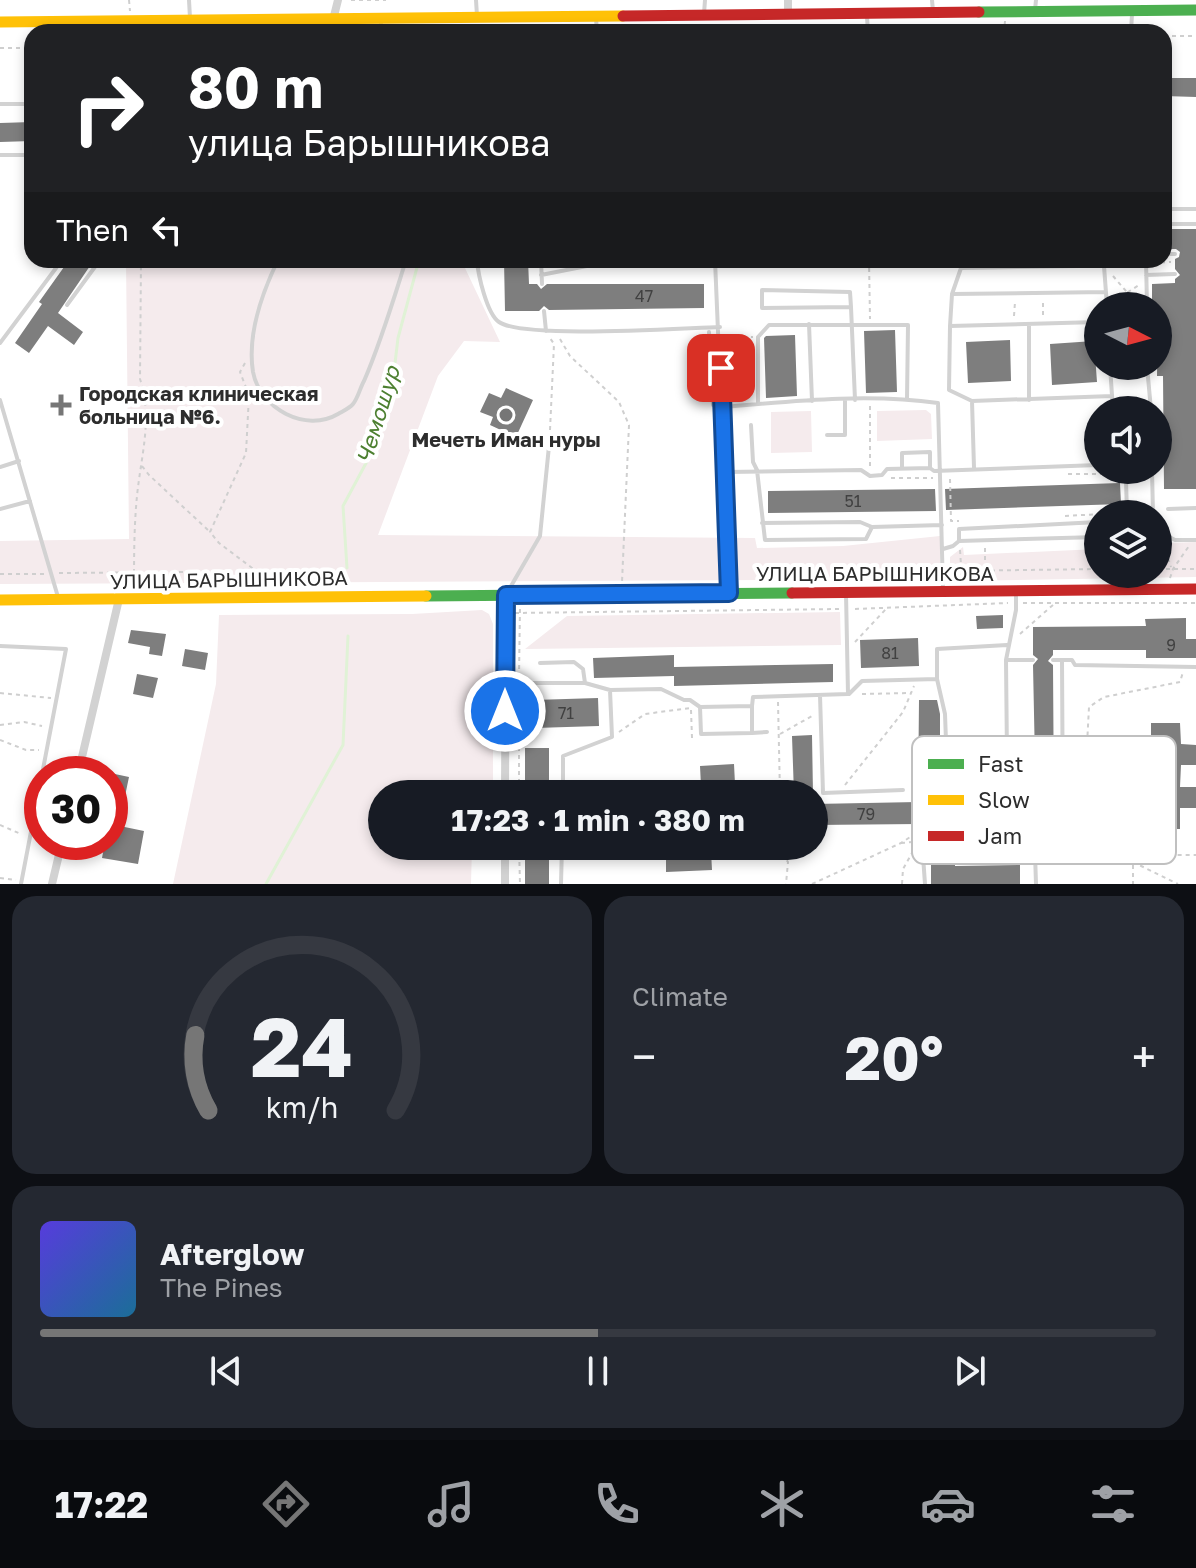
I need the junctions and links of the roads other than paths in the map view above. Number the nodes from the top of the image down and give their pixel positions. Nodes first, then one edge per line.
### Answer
1 (189, 0) edge
2 (338, 0) edge
3 (476, 0) edge
4 (705, 0) edge
5 (788, 0) edge
6 (932, 0) edge
7 (1035, 6) edge
8 (1138, 7) edge
9 (1196, 10) edge
10 (933, 13) junction
11 (867, 14) junction
12 (788, 15) junction
13 (704, 16) junction
14 (596, 18) junction
15 (478, 19) junction
16 (333, 20) junction
17 (190, 21) junction
18 (0, 22) edge
19 (357, 24) edge
20 (424, 24) edge
21 (596, 24) edge
22 (868, 24) edge
23 (0, 104) edge
24 (24, 104) edge
25 (0, 155) edge
26 (24, 155) edge
27 (1172, 209) edge
28 (1196, 209) edge
29 (1172, 224) edge
30 (1196, 224) edge
31 (56, 268) edge
32 (94, 268) edge
33 (274, 268) edge
34 (403, 268) edge
35 (477, 268) edge
36 (541, 268) edge
37 (574, 268) edge
38 (716, 268) edge
39 (961, 268) edge
40 (1104, 268) edge
41 (1146, 268) edge
42 (1175, 274) dead end
43 (541, 275) junction
44 (1146, 275) junction
45 (542, 284) dead end
46 (1084, 292) edge
47 (1106, 292) edge
48 (1147, 292) edge
49 (952, 294) junction
50 (67, 305) dead end
51 (851, 307) junction
52 (544, 311) dead end
53 (1084, 322) edge
54 (809, 324) junction
55 (1029, 324) junction
56 (852, 325) junction
57 (950, 326) junction
58 (720, 327) junction
59 (546, 331) junction
60 (709, 332) dead end
61 (0, 343) edge
62 (721, 368) junction
63 (711, 369) junction
64 (1111, 380) edge
65 (1112, 396) edge
66 (1084, 397) edge
67 (907, 399) junction
68 (0, 400) edge
69 (845, 400) junction
70 (855, 400) junction
71 (1029, 400) junction
72 (812, 401) junction
73 (972, 401) junction
74 (758, 404) junction
75 (713, 405) dead end
76 (723, 407) junction
77 (751, 425) dead end
78 (827, 435) dead end
79 (550, 436) road end
80 (19, 461) junction
81 (1084, 465) edge
82 (0, 467) edge
83 (902, 468) junction
84 (930, 468) junction
85 (974, 468) junction
86 (757, 470) junction
87 (939, 471) junction
88 (726, 472) junction
89 (30, 501) junction
90 (1196, 508) edge
91 (0, 509) edge
92 (1172, 509) edge
93 (762, 523) junction
94 (1084, 523) edge
95 (942, 525) junction
96 (872, 527) junction
97 (1084, 537) edge
98 (1172, 538) edge
99 (1196, 540) edge
100 (959, 541) junction
101 (943, 549) junction
102 (1134, 589) joint
103 (1196, 589) edge
104 (846, 592) junction
105 (943, 592) junction
106 (729, 593) junction
107 (506, 595) junction
108 (1016, 597) junction
109 (58, 599) junction
110 (119, 599) junction
111 (0, 600) edge
112 (1007, 645) junction
113 (0, 646) edge
114 (1006, 660) junction
115 (1033, 660) dead end
116 (1053, 660) dead end
117 (1062, 660) junction
118 (540, 663) dead end
119 (1196, 667) edge
120 (937, 679) junction
121 (505, 683) junction
122 (585, 683) junction
123 (610, 690) junction
124 (848, 694) junction
125 (820, 695) junction
126 (752, 706) junction
127 (700, 707) junction
128 (767, 732) dead end
129 (752, 733) junction
130 (946, 736) edge
131 (1007, 736) edge
132 (1063, 736) edge
133 (82, 756) edge
134 (505, 780) edge
135 (563, 780) edge
136 (903, 790) dead end
137 (58, 860) edge
138 (505, 860) edge
139 (562, 860) edge
140 (924, 864) edge
141 (1035, 864) edge
142 (21, 882) edge
143 (52, 884) edge
144 (505, 884) edge
145 (561, 884) edge
146 (925, 884) edge
147 (1036, 884) edge

1 - 17 lane
2 - 16 street
3 - 15 lane
4 - 13 lane
5 - 12 street
6 - 10 lane
7 - 8 street
7 - 10 street
8 - 9 street
10 - 11 street
11 - 12 street
11 - 22 lane
12 - 13 street
13 - 14 street
14 - 15 street
14 - 21 lane
15 - 20 street
16 - 17 street
16 - 19 street
17 - 18 street
23 - 24 lane
25 - 26 lane
27 - 28 lane
29 - 30 lane
31 - 61 lane
32 - 50 lane
33 - 34 lane
35 - 59 lane
36 - 43 lane
37 - 43 lane
38 - 58 lane
39 - 49 lane
40 - 47 lane
41 - 44 lane
42 - 44 lane
43 - 45 lane
44 - 48 lane
46 - 49 lane
49 - 57 lane
51 - 51 lane
51 - 56 lane
52 - 59 lane
53 - 55 lane
54 - 56 lane
54 - 72 lane
54 - 74 lane
55 - 57 lane
55 - 71 lane
56 - 67 lane
56 - 70 lane
57 - 73 lane
58 - 59 lane
58 - 62 lane
60 - 63 lane
62 - 63 lane
62 - 76 lane
63 - 75 lane
64 - 65 lane
66 - 71 lane
67 - 70 lane
67 - 87 lane
68 - 80 lane
69 - 70 lane
69 - 72 lane
69 - 78 lane
71 - 73 lane
72 - 74 lane
73 - 85 lane
74 - 76 lane
76 - 88 lane
77 - 86 lane
79 - 107 lane
80 - 82 lane
80 - 89 lane
81 - 85 lane
83 - 84 lane
83 - 84 lane
83 - 86 lane
84 - 87 lane
85 - 87 lane
86 - 88 lane
86 - 93 lane
87 - 95 lane
88 - 106 lane
89 - 91 lane
89 - 109 lane
90 - 92 lane
93 - 96 lane
93 - 96 lane
94 - 100 lane
95 - 96 lane
95 - 101 lane
97 - 100 lane
98 - 99 lane
100 - 101 lane
101 - 105 lane
102 - 103 street, УЛИЦА БАРЫШНИКОВА
102 - 108 street, УЛИЦА БАРЫШНИКОВА
104 - 105 street, УЛИЦА БАРЫШНИКОВА
104 - 106 street, УЛИЦА БАРЫШНИКОВА
104 - 124 lane
105 - 108 street, УЛИЦА БАРЫШНИКОВА
106 - 107 street, УЛИЦА БАРЫШНИКОВА
107 - 110 street, УЛИЦА БАРЫШНИКОВА
107 - 121 street
108 - 112 lane
109 - 110 street, УЛИЦА БАРЫШНИКОВА
109 - 111 street, УЛИЦА БАРЫШНИКОВА
110 - 133 street
112 - 114 lane
112 - 120 lane
113 - 142 lane
114 - 115 lane
114 - 131 lane
116 - 117 lane
117 - 119 lane
117 - 132 lane
118 - 122 lane
120 - 124 lane
120 - 130 lane
121 - 122 lane
121 - 134 street
122 - 123 lane
123 - 127 lane
123 - 135 lane
124 - 125 lane
125 - 126 lane
125 - 136 lane
126 - 127 lane
126 - 129 lane
127 - 129 lane
128 - 129 lane
137 - 143 street
138 - 144 street
139 - 145 lane
140 - 146 lane
141 - 147 lane

